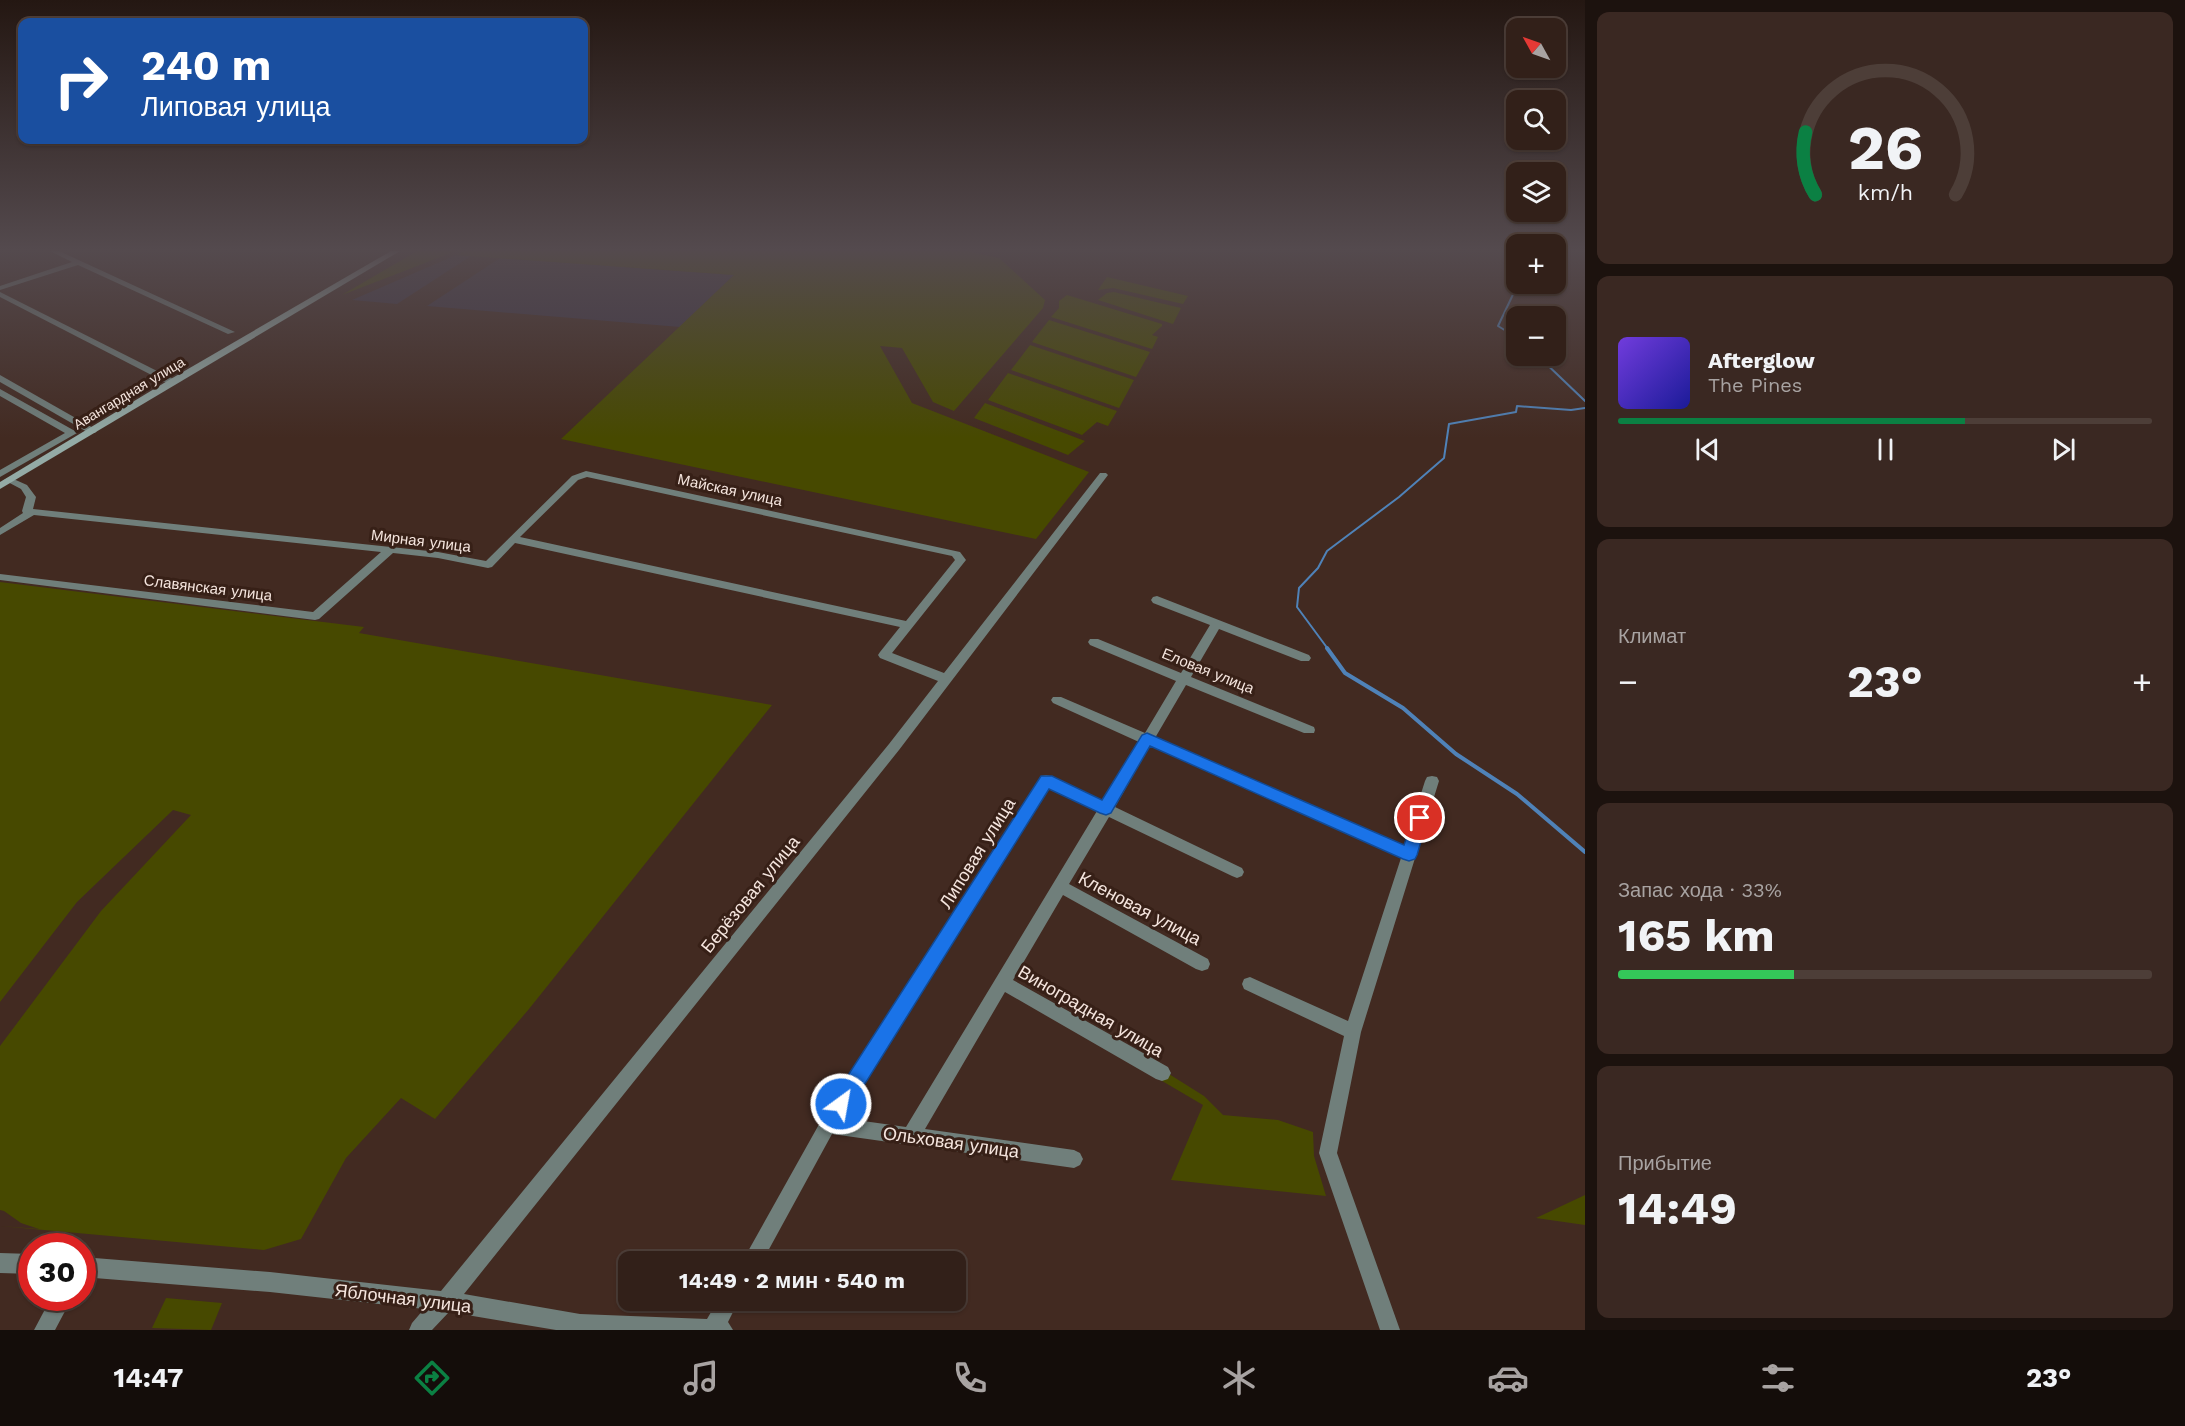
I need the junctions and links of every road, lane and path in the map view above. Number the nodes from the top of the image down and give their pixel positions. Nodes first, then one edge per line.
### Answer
1 (37, 313) edge
2 (189, 313) edge
3 (290, 313) edge
4 (231, 332) dead end
5 (0, 378) edge
6 (172, 382) junction
7 (0, 392) edge
8 (92, 431) junction
9 (1102, 475) dead end
10 (3, 480) edge
11 (32, 512) junction
12 (0, 532) edge
13 (513, 539) junction
14 (388, 551) junction
15 (0, 577) edge
16 (1157, 600) dead end
17 (1217, 622) junction
18 (908, 625) junction
19 (1094, 642) dead end
20 (1305, 658) dead end
21 (1184, 678) junction
22 (946, 679) junction
23 (1057, 700) dead end
24 (1310, 730) dead end
25 (1147, 739) junction
26 (1432, 781) dead end
27 (1106, 808) junction
28 (1409, 855) junction
29 (1237, 872) dead end
30 (1059, 886) junction
31 (1202, 964) dead end
32 (1002, 981) junction
33 (1250, 984) dead end
34 (1353, 1032) junction
35 (1162, 1073) dead end
36 (828, 1125) junction
37 (911, 1136) junction
38 (1074, 1159) dead end
39 (757, 1251) edge
40 (0, 1263) edge
41 (18, 1264) edge
42 (96, 1268) edge
43 (444, 1301) junction
44 (55, 1311) edge
45 (725, 1311) edge
46 (651, 1328) edge
47 (44, 1330) edge
48 (419, 1330) edge
49 (718, 1330) edge
50 (1390, 1330) edge

1 - 6 street
2 - 4 street
3 - 6 main road, Авангардная улица
5 - 8 street
6 - 8 main road, Авангардная улица
7 - 10 street
8 - 10 main road, Авангардная улица
9 - 22 street, Берёзовая улица
10 - 11 street
11 - 12 street
11 - 14 street, Мирная улица
13 - 14 street, Мирная улица
13 - 18 street
13 - 18 street, Майская улица
14 - 15 street, Славянская улица
16 - 17 street
17 - 20 street
17 - 21 street
18 - 22 street
19 - 21 street, Еловая улица
21 - 24 street, Еловая улица
21 - 25 street
22 - 43 street, Берёзовая улица
23 - 25 street
25 - 27 street
25 - 28 street
26 - 28 street
27 - 29 street, Липовая улица
27 - 30 street
27 - 36 street, Липовая улица
28 - 34 street
30 - 31 street, Кленовая улица
30 - 32 street
32 - 35 street, Виноградная улица
32 - 37 street
33 - 34 street
34 - 50 street
36 - 37 street, Ольховая улица
36 - 39 street
37 - 38 street, Ольховая улица
40 - 41 street
42 - 43 street, Яблочная улица
43 - 46 street, Яблочная улица
43 - 48 street, Берёзовая улица
44 - 47 street
45 - 49 street
46 - 49 street, Яблочная улица

